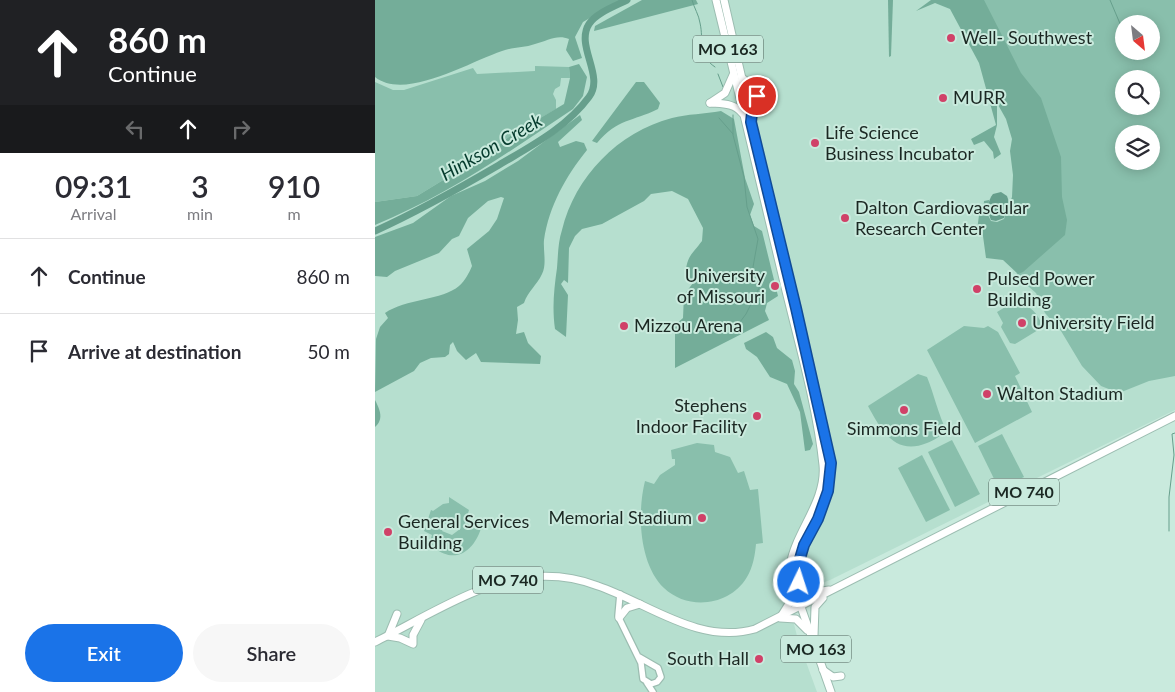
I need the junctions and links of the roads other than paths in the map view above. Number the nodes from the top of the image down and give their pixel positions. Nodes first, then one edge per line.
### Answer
1 (716, 0) edge
2 (724, 0) edge
3 (733, 73) junction
4 (741, 78) junction
5 (762, 80) dead end
6 (757, 96) dead end
7 (748, 120) junction
8 (1175, 416) edge
9 (816, 501) junction
10 (810, 534) junction
11 (795, 583) junction
12 (835, 590) junction
13 (620, 594) junction
14 (640, 604) junction
15 (801, 607) junction
16 (397, 614) dead end
17 (619, 618) junction
18 (780, 618) junction
19 (421, 620) junction
20 (388, 636) junction
21 (375, 642) edge
22 (813, 642) junction
23 (639, 657) junction
24 (650, 666) junction
25 (643, 670) junction
26 (823, 670) junction
27 (841, 676) dead end
28 (657, 682) junction
29 (647, 683) junction
30 (655, 692) edge
31 (831, 692) edge

1 - 3 main road, MO 163
2 - 4 main road, MO 163
3 - 7 main road, MO 163
3 - 7 main road
4 - 5 main road
4 - 7 main road, MO 163
6 - 7 main road
7 - 9 main road, MO 163
7 - 10 main road, MO 163
8 - 12 main road, MO 740
9 - 10 main road
9 - 11 main road, MO 163
10 - 11 main road, MO 163
11 - 12 main road
11 - 15 main road, MO 163
11 - 18 main road
12 - 15 main road, MO 740
12 - 22 main road
13 - 14 main road, MO 740
13 - 17 street
13 - 19 main road, MO 740
14 - 17 main road
14 - 18 main road, MO 740
15 - 18 main road, MO 740
15 - 22 main road, MO 163
16 - 20 main road
17 - 23 street
18 - 22 main road
19 - 20 main road, MO 740
19 - 20 main road
20 - 21 main road, MO 740
22 - 26 main road, MO 163
23 - 24 street
23 - 25 street
24 - 25 street
24 - 28 street
25 - 29 street
26 - 27 main road
26 - 31 main road, MO 163
28 - 29 street
28 - 30 street
29 - 30 street

